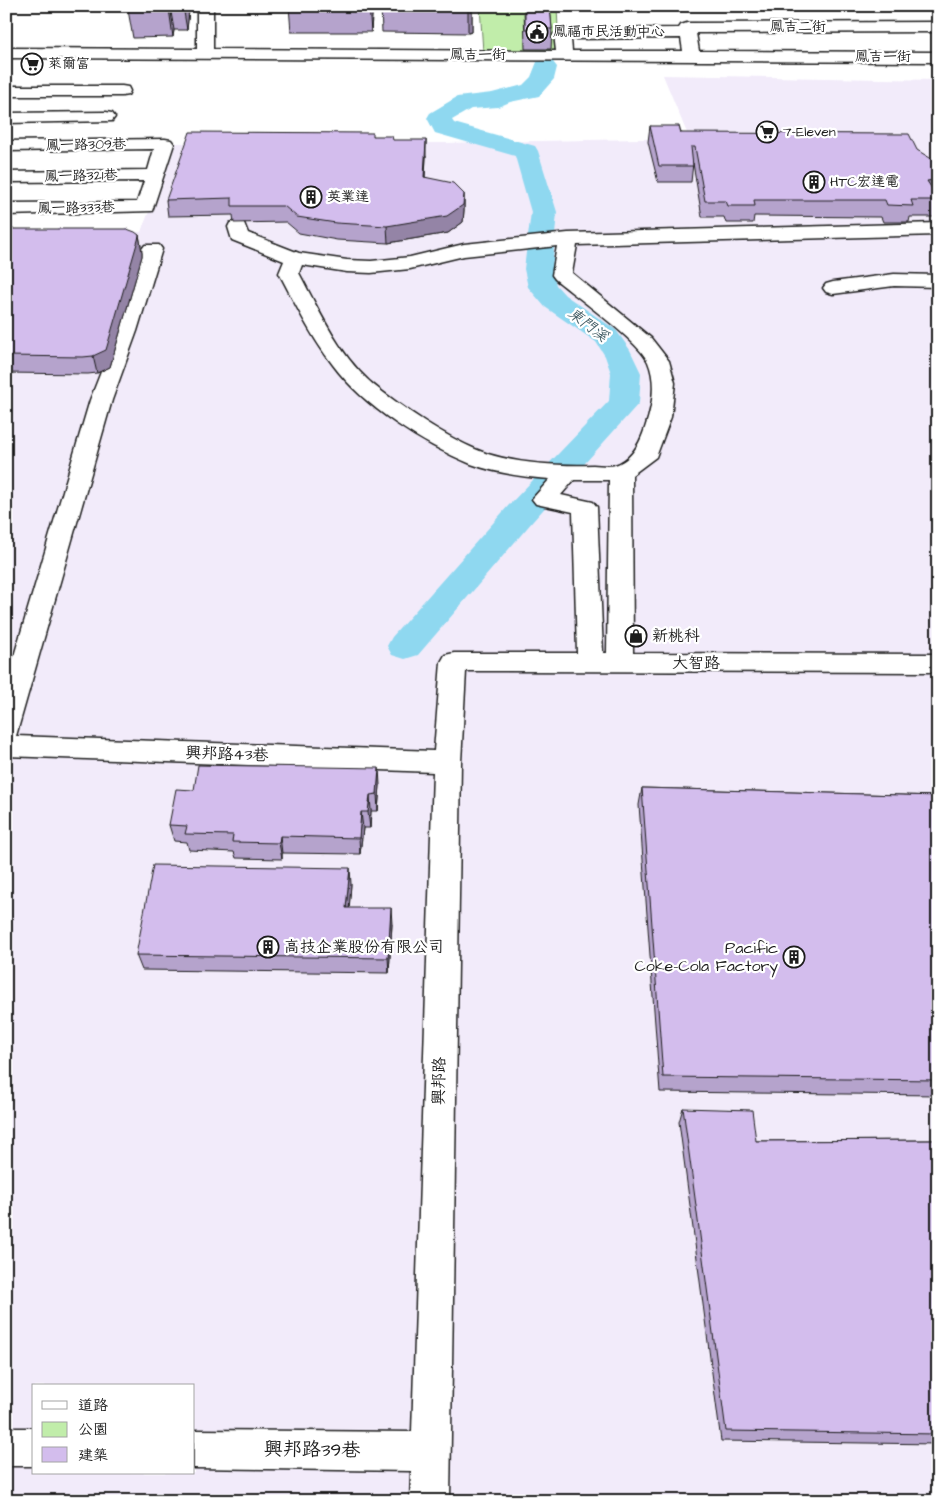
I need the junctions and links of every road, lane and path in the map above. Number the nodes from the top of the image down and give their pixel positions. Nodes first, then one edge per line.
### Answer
1 (205, 6) edge
2 (874, 27) junction
3 (938, 27) edge
4 (688, 33) junction
5 (206, 54) junction
6 (562, 56) junction
7 (692, 56) junction
8 (886, 57) junction
9 (938, 57) edge
10 (11, 58) edge
11 (6, 90) edge
12 (122, 91) dead end
13 (106, 117) dead end
14 (6, 118) edge
15 (6, 146) edge
16 (156, 175) junction
17 (6, 177) edge
18 (6, 209) edge
19 (237, 227) dead end
20 (938, 229) edge
21 (567, 239) junction
22 (152, 249) dead end
23 (295, 258) junction
24 (938, 281) edge
25 (833, 288) dead end
26 (621, 472) junction
27 (567, 473) junction
28 (454, 662) joint
29 (590, 662) junction
30 (620, 662) junction
31 (938, 663) edge
32 (6, 729) edge
33 (6, 746) edge
34 (447, 762) junction
35 (6, 1447) edge
36 (32, 1447) edge
37 (195, 1449) edge
38 (430, 1452) junction
39 (430, 1501) edge

1 - 5 street
2 - 3 street, 鳳吉二街
2 - 4 street, 鳳吉二街
2 - 8 street
4 - 6 street
4 - 7 street
5 - 6 street, 鳳吉一街
5 - 10 street, 鳳吉一街
6 - 7 street, 鳳吉一街
7 - 8 street, 鳳吉一街
8 - 9 street, 鳳吉一街
11 - 12 street
13 - 14 street
15 - 16 street, 鳳一路309巷
16 - 17 street, 鳳一路321巷
16 - 18 street, 鳳一路333巷
19 - 23 street
20 - 21 street
21 - 23 street
21 - 26 street
22 - 32 street
23 - 27 street
24 - 25 street
26 - 27 street
26 - 30 street
27 - 29 street
28 - 29 street, 大智路
28 - 34 street, 興邦路
29 - 30 street, 大智路
30 - 31 street, 大智路
33 - 34 street, 興邦路43巷
34 - 38 street, 興邦路
35 - 36 street
37 - 38 street, 興邦路39巷
38 - 39 street, 興邦路

